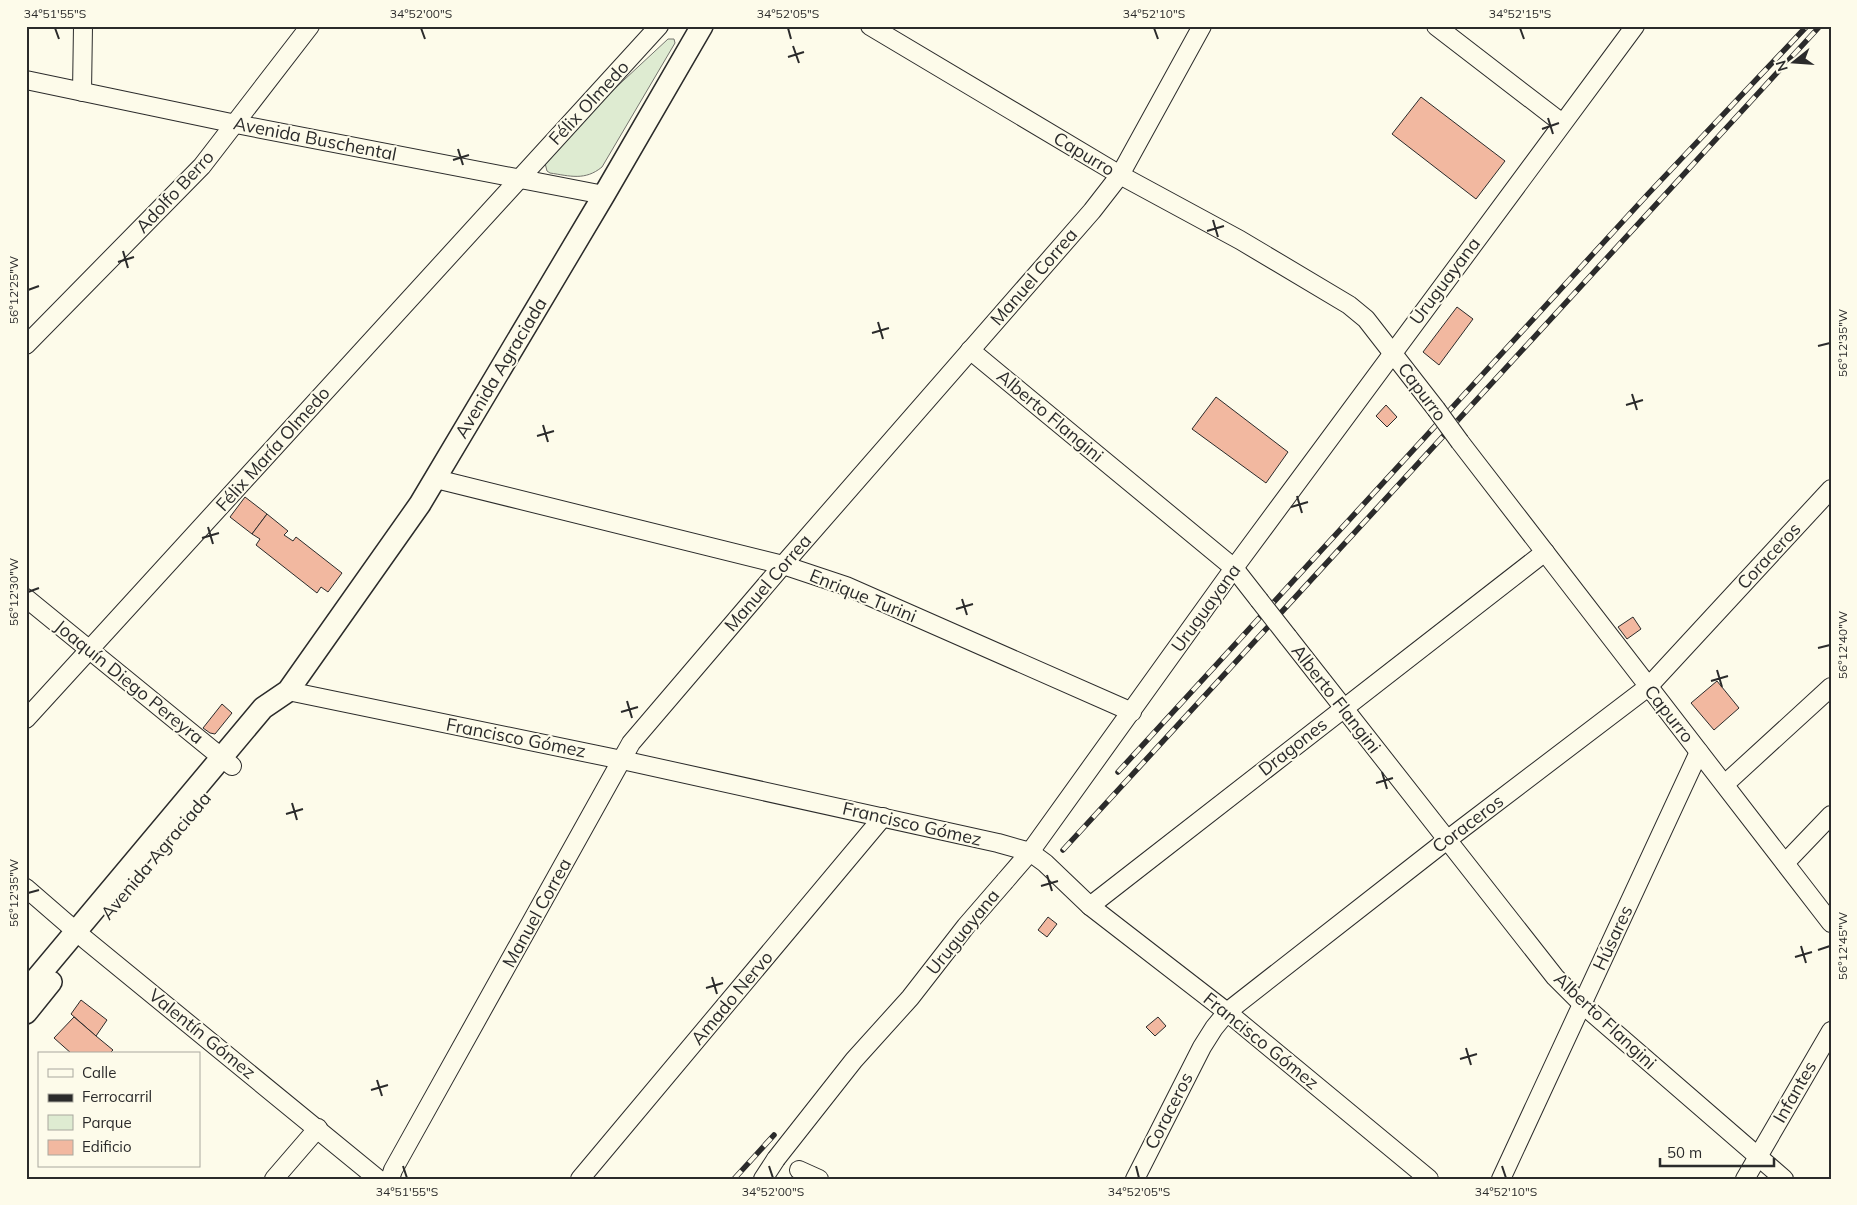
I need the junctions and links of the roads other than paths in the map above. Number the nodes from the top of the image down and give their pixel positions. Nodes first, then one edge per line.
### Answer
1 (83, 26) edge
2 (310, 26) edge
3 (659, 26) edge
4 (702, 26) edge
5 (870, 26) edge
6 (1202, 26) edge
7 (1436, 26) edge
8 (1635, 26) edge
9 (26, 80) edge
10 (82, 92) junction
11 (1562, 123) junction
12 (236, 124) junction
13 (1120, 175) junction
14 (519, 179) junction
15 (604, 195) junction
16 (26, 345) edge
17 (970, 350) junction
18 (1392, 352) junction
19 (436, 479) junction
20 (1831, 489) edge
21 (1545, 552) junction
22 (783, 565) junction
23 (1234, 568) junction
24 (26, 598) edge
25 (89, 650) junction
26 (1648, 687) junction
27 (1831, 687) edge
28 (284, 694) junction
29 (1343, 709) junction
30 (1132, 712) junction
31 (26, 719) edge
32 (1699, 752) junction
33 (622, 760) junction
34 (226, 762) junction
35 (1725, 784) junction
36 (1831, 815) edge
37 (883, 817) junction
38 (1447, 840) junction
39 (1030, 852) junction
40 (1786, 863) junction
41 (26, 888) edge
42 (1090, 906) junction
43 (1831, 923) edge
44 (81, 935) junction
45 (26, 991) edge
46 (1582, 1004) junction
47 (1227, 1012) junction
48 (26, 1013) edge
49 (1831, 1031) edge
50 (318, 1128) junction
51 (1758, 1156) junction
52 (799, 1170) dead end
53 (274, 1179) edge
54 (378, 1179) edge
55 (390, 1179) edge
56 (580, 1179) edge
57 (763, 1179) edge
58 (819, 1179) edge
59 (1135, 1179) edge
60 (1429, 1179) edge
61 (1501, 1179) edge
62 (1744, 1179) edge
63 (1784, 1179) edge

1 - 10 street
2 - 12 street, Adolfo Berro
3 - 14 street, Félix Olmedo
4 - 15 main road, Avenida Agraciada
5 - 13 street, Capurro
6 - 13 street, Manuel Correa
7 - 11 street
8 - 11 street, Uruguayana
9 - 10 street, Avenida Buschental
10 - 12 street, Avenida Buschental
11 - 18 street, Uruguayana
12 - 14 street, Avenida Buschental
12 - 16 street, Adolfo Berro
13 - 17 street, Manuel Correa
13 - 18 street, Capurro
14 - 15 street, Avenida Buschental
14 - 25 street, Félix María Olmedo
15 - 19 main road, Avenida Agraciada
17 - 22 street, Manuel Correa
17 - 23 street, Alberto Flangini
18 - 21 street, Capurro, bridge
18 - 23 street, Uruguayana
19 - 22 street, Enrique Turini
19 - 28 main road, Avenida Agraciada
20 - 26 street, Coraceros
21 - 26 street, Capurro
21 - 29 street, Dragones
22 - 30 street, Enrique Turini
22 - 33 street, Manuel Correa
23 - 29 street, Alberto Flangini, bridge
23 - 30 street, Uruguayana
24 - 25 street, Joaquín Diego Pereyra
25 - 31 street, Félix María Olmedo
25 - 34 street, Joaquín Diego Pereyra
26 - 32 street, Capurro
26 - 38 street, Coraceros
27 - 35 street
28 - 33 street, Francisco Gómez
28 - 34 main road, Avenida Agraciada
29 - 38 street, Alberto Flangini
29 - 42 street, Dragones
30 - 39 street, Uruguayana
32 - 35 street, Capurro
32 - 46 street, Húsares
33 - 37 street, Francisco Gómez
33 - 55 street, Manuel Correa
34 - 44 main road, Avenida Agraciada
35 - 40 street, Capurro
36 - 40 street
37 - 39 street, Francisco Gómez
37 - 56 street, Amado Nervo
38 - 46 street, Alberto Flangini
38 - 47 street, Coraceros
39 - 42 street, Francisco Gómez
39 - 57 street, Uruguayana, bridge
40 - 43 street, Capurro
41 - 44 street, Valentín Gómez
42 - 47 street, Francisco Gómez
44 - 45 main road, Avenida Agraciada
44 - 48 main road, Avenida Agraciada
44 - 50 street, Valentín Gómez
46 - 51 street, Alberto Flangini
46 - 61 street, Húsares
47 - 59 street, Coraceros
47 - 60 street, Francisco Gómez
49 - 51 street, Infantes
50 - 53 street
50 - 54 street, Valentín Gómez
51 - 62 street, Infantes
51 - 63 street, Alberto Flangini
52 - 58 street

